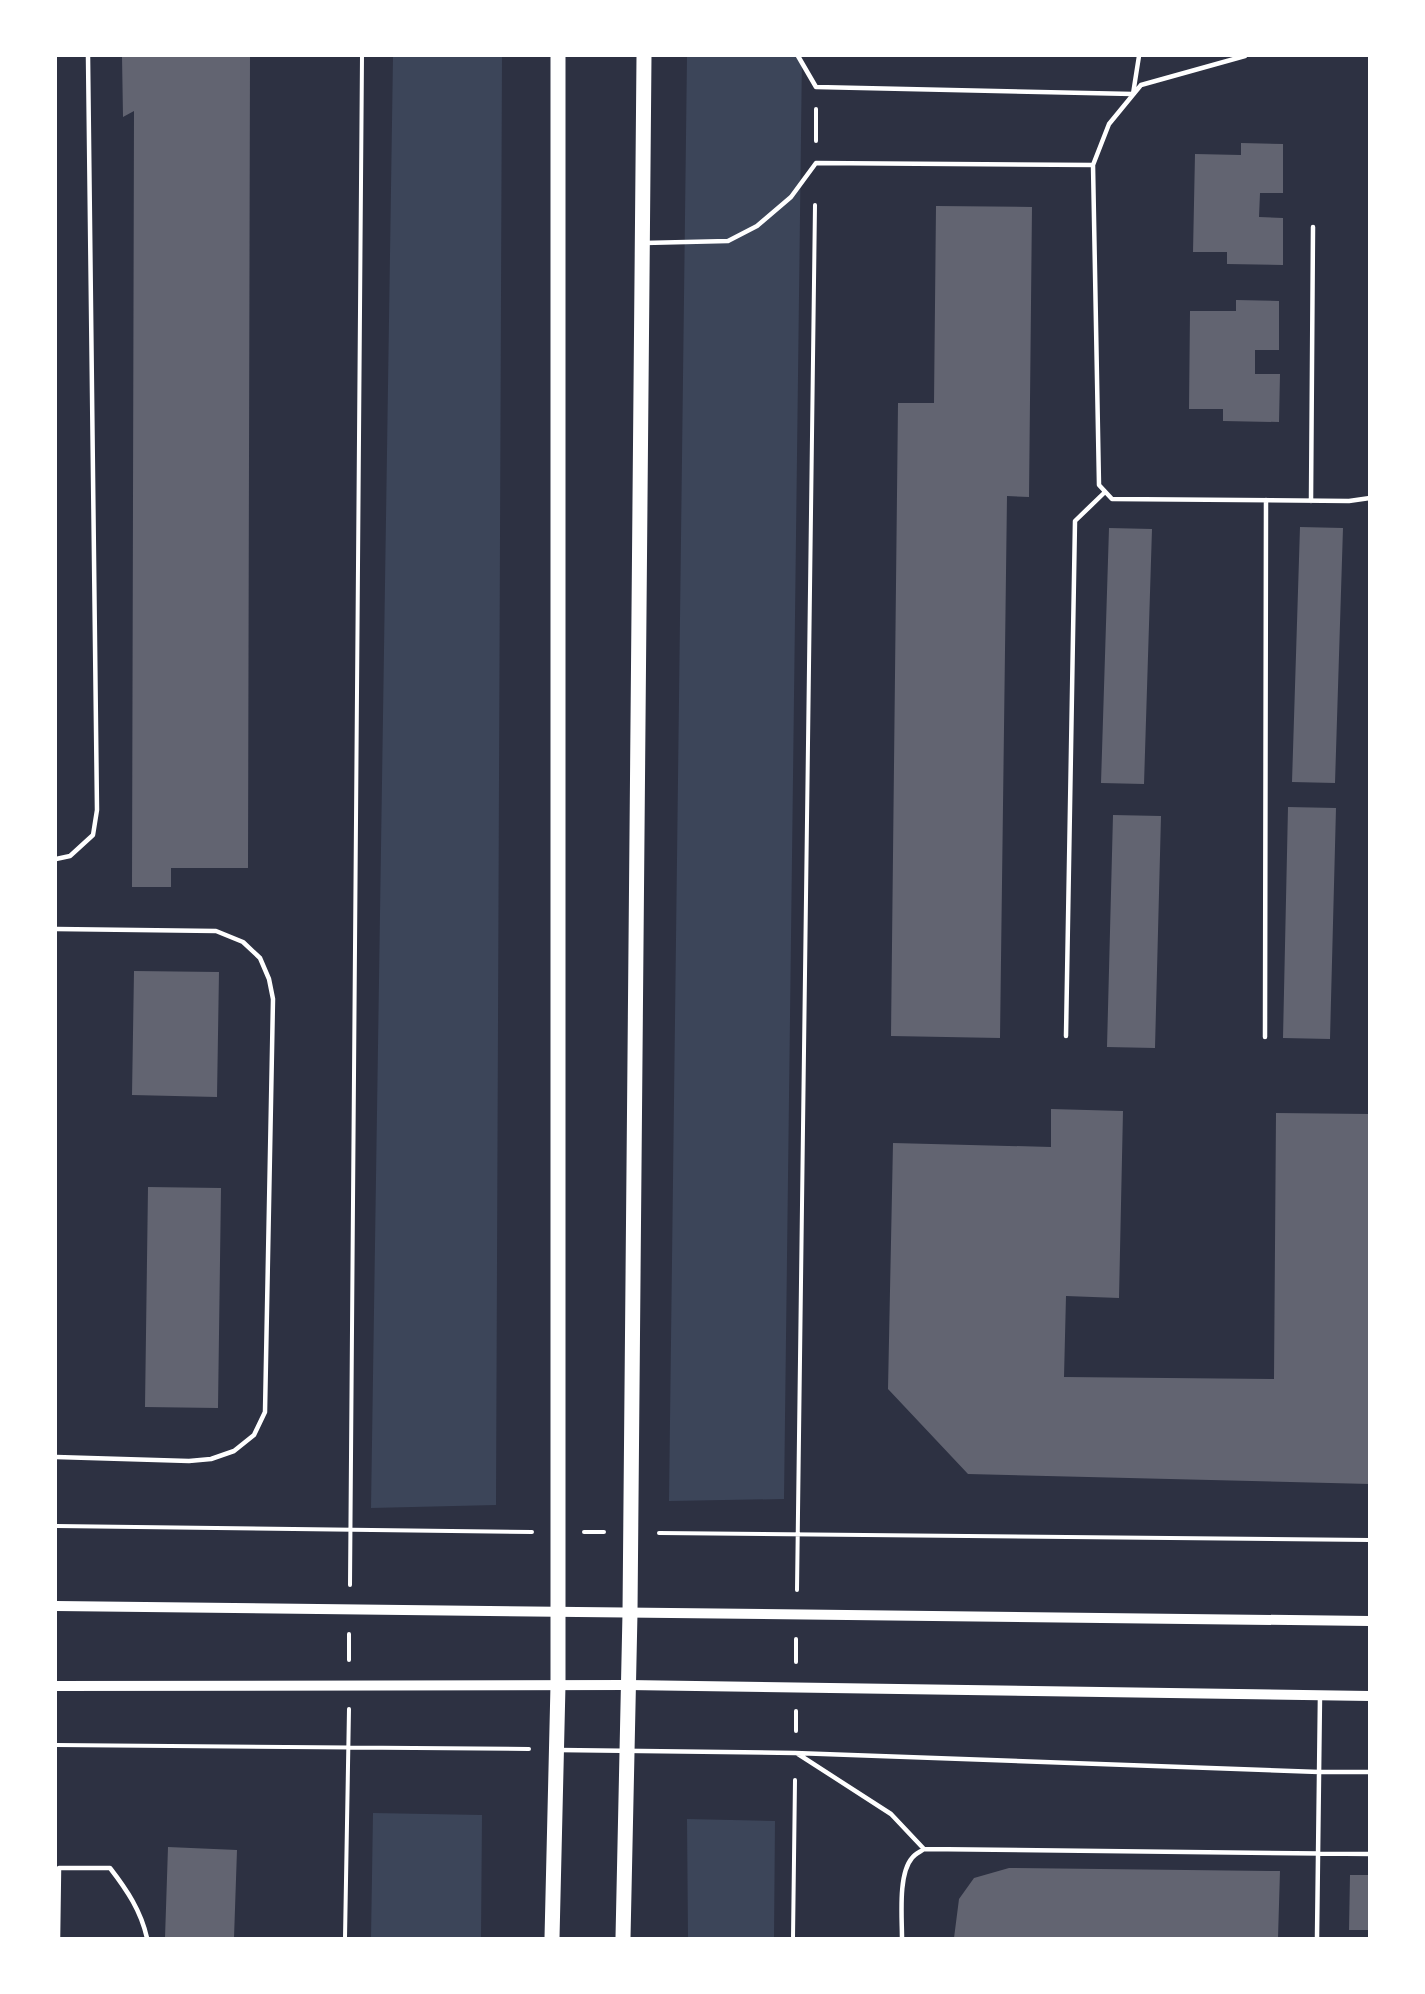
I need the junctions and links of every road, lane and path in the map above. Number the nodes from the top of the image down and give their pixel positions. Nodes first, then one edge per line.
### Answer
1 (88, 56) edge
2 (362, 56) edge
3 (558, 56) edge
4 (644, 56) edge
5 (798, 56) edge
6 (1139, 56) edge
7 (1245, 56) edge
8 (816, 87) junction
9 (1133, 94) junction
10 (816, 163) junction
11 (1093, 165) junction
12 (1313, 226) dead end
13 (644, 243) junction
14 (1105, 492) junction
15 (1370, 498) edge
16 (1266, 500) junction
17 (1311, 501) junction
18 (56, 860) edge
19 (56, 929) edge
20 (1066, 1036) dead end
21 (1265, 1037) dead end
22 (56, 1457) edge
23 (56, 1526) edge
24 (350, 1529) junction
25 (556, 1532) junction
26 (631, 1533) junction
27 (798, 1534) junction
28 (1370, 1540) edge
29 (56, 1606) edge
30 (350, 1609) junction
31 (556, 1612) junction
32 (630, 1613) junction
33 (797, 1615) junction
34 (1370, 1621) edge
35 (349, 1685) junction
36 (558, 1685) junction
37 (628, 1685) junction
38 (56, 1686) edge
39 (796, 1688) junction
40 (1320, 1695) junction
41 (1370, 1696) edge
42 (56, 1744) edge
43 (348, 1747) junction
44 (556, 1750) junction
45 (627, 1751) junction
46 (795, 1753) junction
47 (1319, 1772) junction
48 (1370, 1772) edge
49 (924, 1849) junction
50 (1318, 1853) junction
51 (1370, 1854) edge
52 (58, 1938) edge
53 (147, 1938) edge
54 (345, 1938) edge
55 (552, 1938) edge
56 (623, 1938) edge
57 (793, 1938) edge
58 (902, 1938) edge
59 (1317, 1938) edge

1 - 18 lane
2 - 24 path
3 - 25 main road
4 - 13 main road
5 - 8 lane
6 - 9 lane
7 - 9 lane
8 - 9 lane
8 - 10 path
9 - 11 lane
10 - 11 lane
10 - 13 lane
10 - 27 path
11 - 14 lane
12 - 17 lane
13 - 26 main road
14 - 16 lane
14 - 20 lane
15 - 17 lane
16 - 17 lane
16 - 21 lane
19 - 22 lane
23 - 24 path
24 - 25 path
24 - 30 path
25 - 26 path
25 - 31 main road
26 - 27 path
26 - 32 main road
27 - 28 path
27 - 33 path
29 - 30 street
30 - 31 street
30 - 35 path
31 - 32 street
31 - 36 main road
32 - 33 street
32 - 37 main road
33 - 34 street
33 - 39 path
35 - 36 street
35 - 38 street
35 - 43 path
36 - 37 street
36 - 44 main road
37 - 39 street
37 - 45 main road
39 - 40 street
39 - 46 path
40 - 41 street
40 - 47 lane
42 - 43 path
43 - 44 path
43 - 54 path
44 - 45 lane
44 - 55 main road
45 - 46 lane
45 - 56 main road
46 - 47 lane
46 - 49 lane
46 - 57 path
47 - 48 lane
47 - 50 lane
49 - 50 lane
49 - 58 lane
50 - 51 lane
50 - 59 lane
52 - 53 lane

